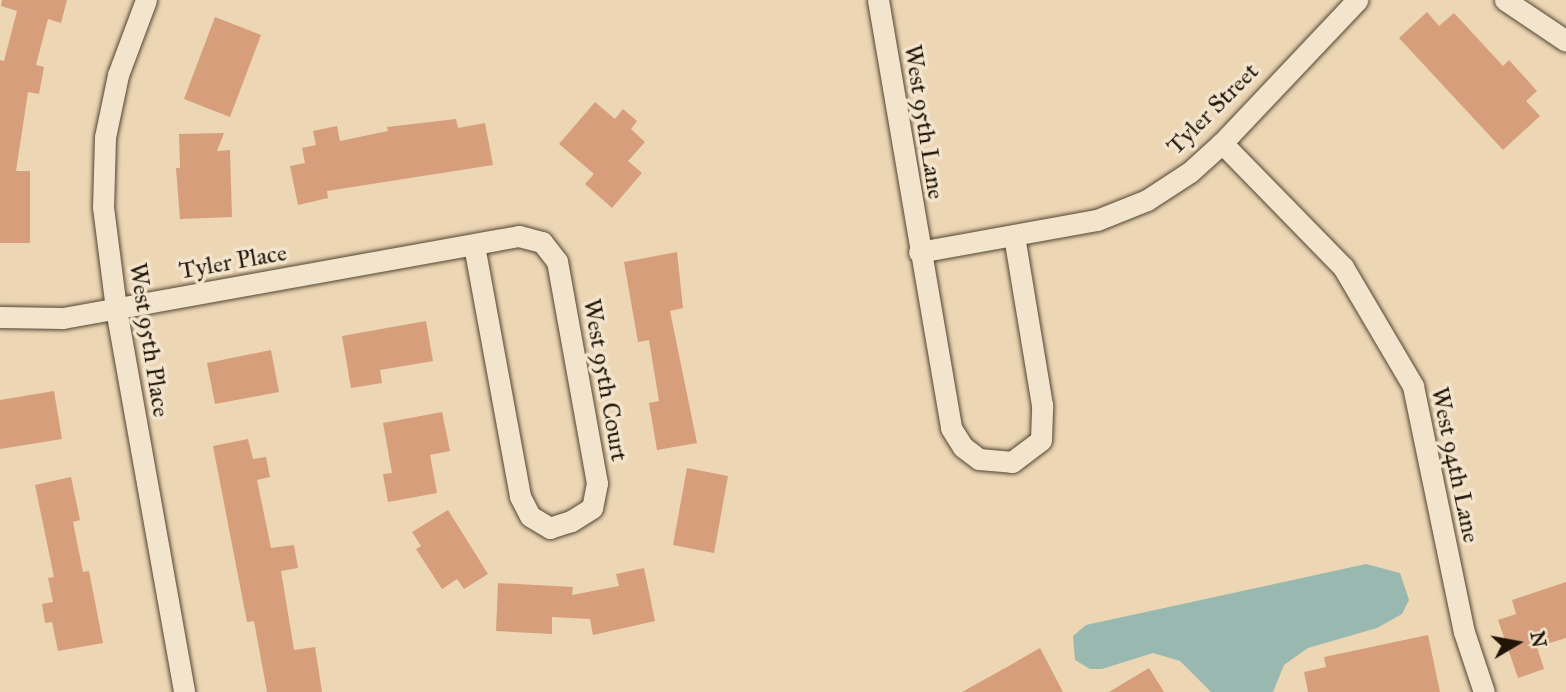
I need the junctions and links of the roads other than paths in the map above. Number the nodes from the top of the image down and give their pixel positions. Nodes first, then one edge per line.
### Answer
1 (146, 0) edge
2 (878, 0) edge
3 (1357, 0) edge
4 (1505, 0) edge
5 (1566, 41) edge
6 (1222, 143) junction
7 (1014, 236) junction
8 (474, 246) junction
9 (919, 252) junction
10 (116, 309) junction
11 (0, 317) edge
12 (184, 692) edge
13 (1484, 692) edge

1 - 10 street, West 95th Place
2 - 9 street, West 95th Lane
3 - 6 street, Tyler Street
4 - 5 street
6 - 7 street, Tyler Street
6 - 13 street, West 94th Lane
7 - 9 street, Tyler Street
7 - 9 street, West 95th Lane
8 - 8 street, West 95th Court
8 - 10 street, Tyler Place
10 - 11 street, Tyler Place
10 - 12 street, West 95th Place

